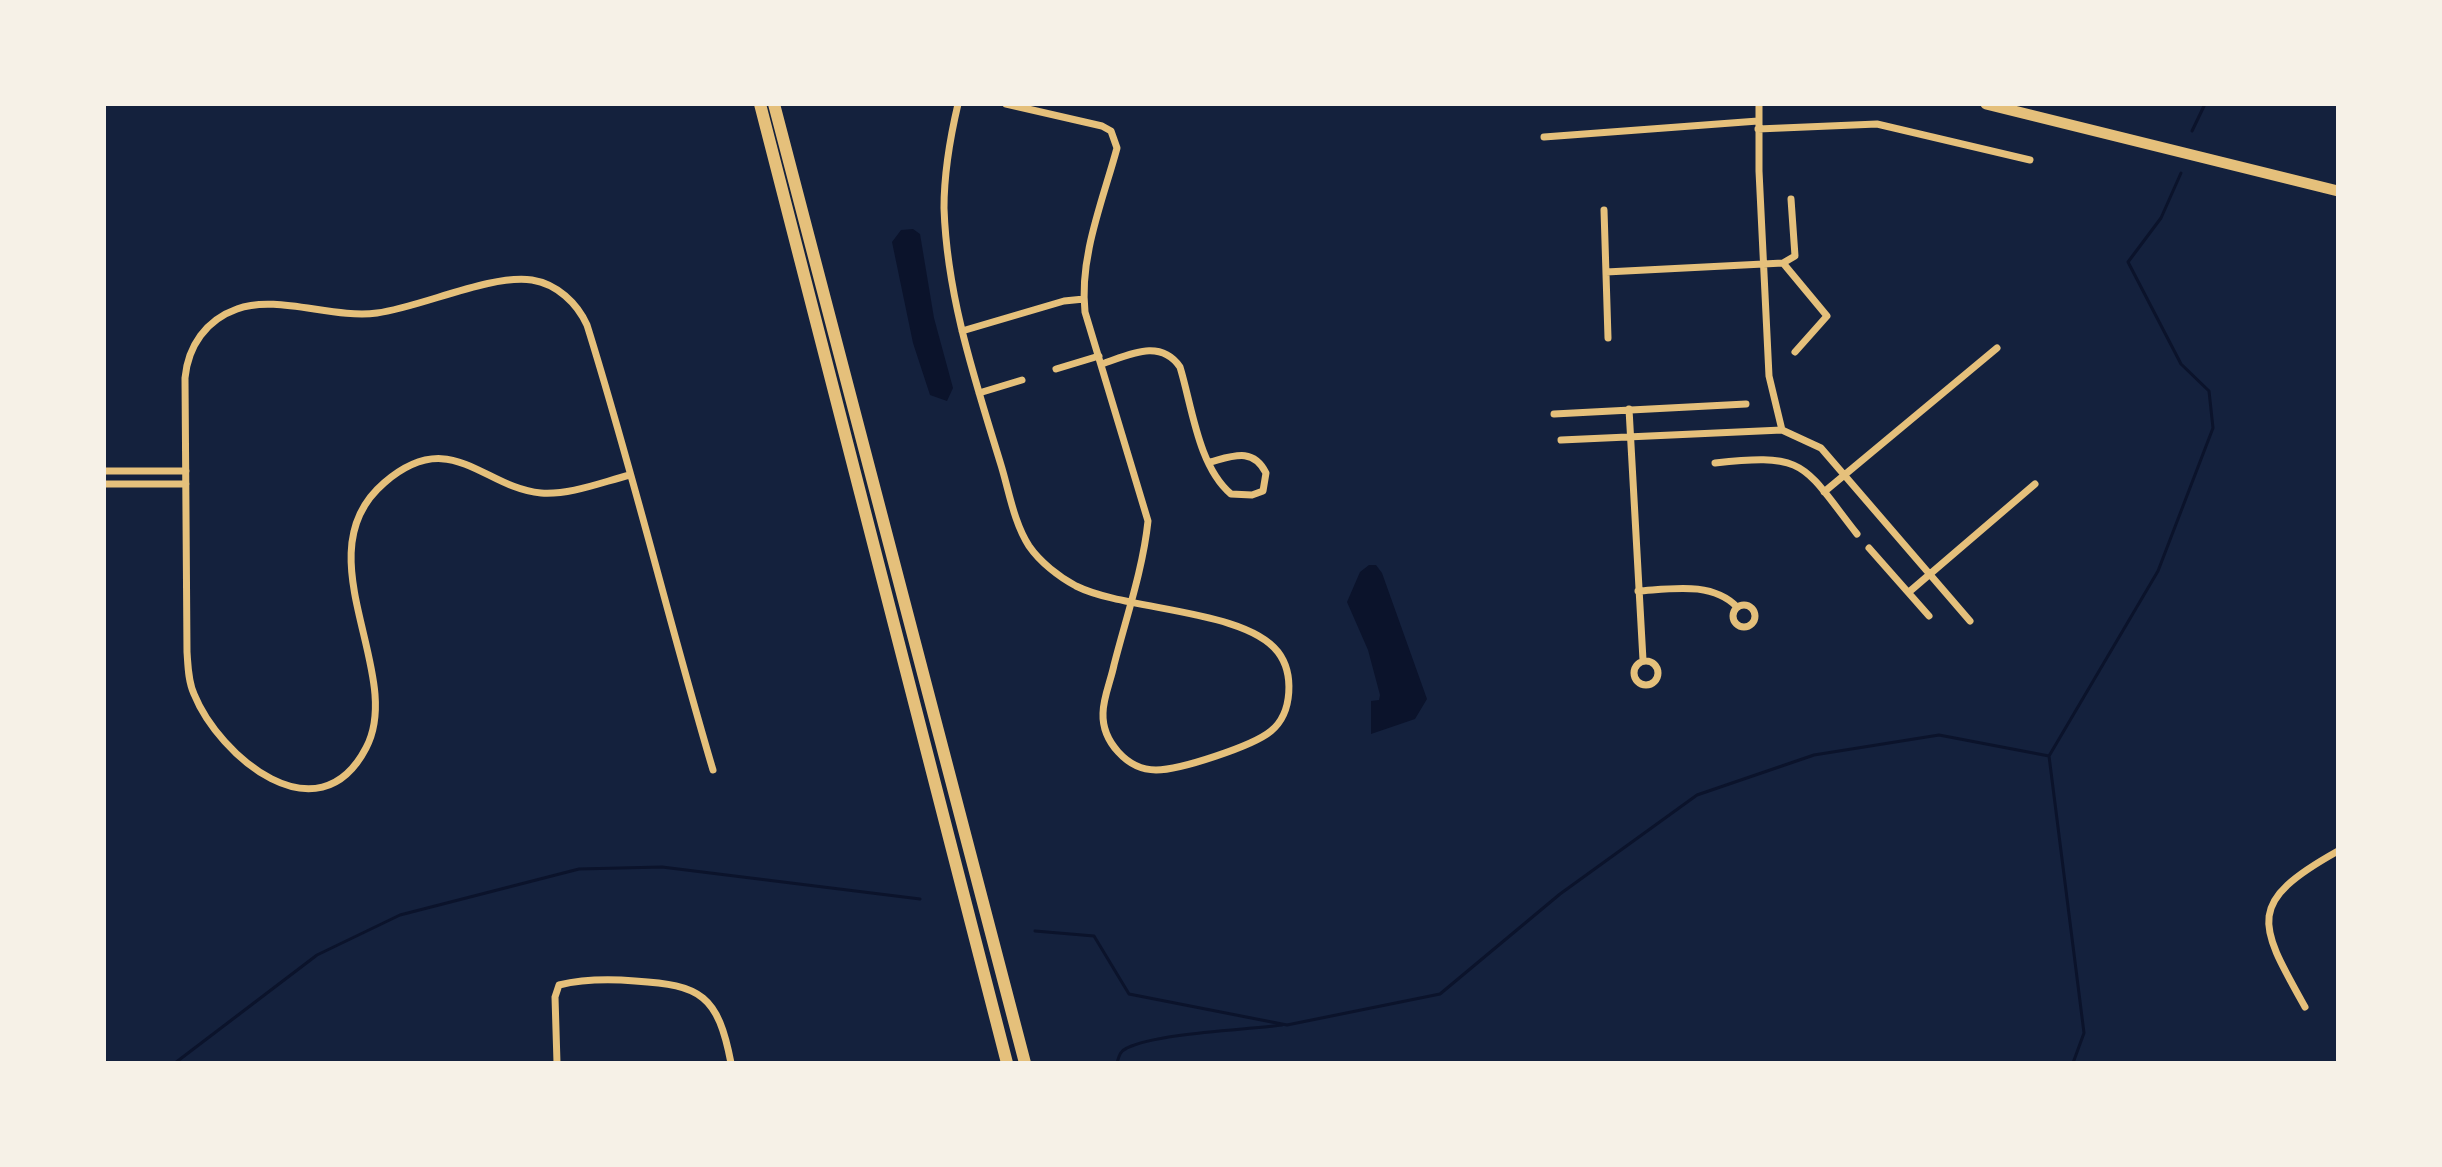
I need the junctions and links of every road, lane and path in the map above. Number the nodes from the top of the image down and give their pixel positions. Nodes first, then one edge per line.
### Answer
1 (760, 104) edge
2 (774, 104) edge
3 (958, 104) edge
4 (1006, 104) edge
5 (1759, 104) edge
6 (1986, 104) edge
7 (1758, 125) junction
8 (1544, 137) dead end
9 (2030, 160) dead end
10 (2338, 191) edge
11 (1791, 199) dead end
12 (1604, 210) dead end
13 (1783, 263) junction
14 (1764, 264) junction
15 (1606, 272) junction
16 (1084, 299) junction
17 (962, 331) junction
18 (1608, 338) dead end
19 (1997, 348) dead end
20 (1795, 352) dead end
21 (1100, 360) junction
22 (1056, 369) dead end
23 (1022, 380) dead end
24 (979, 393) junction
25 (1746, 404) dead end
26 (1629, 409) junction
27 (1554, 414) dead end
28 (1782, 430) junction
29 (1630, 435) junction
30 (1561, 440) dead end
31 (1210, 462) junction
32 (1715, 463) dead end
33 (104, 471) edge
34 (186, 471) junction
35 (1844, 474) junction
36 (630, 475) junction
37 (104, 484) edge
38 (186, 484) junction
39 (2035, 484) dead end
40 (1824, 492) junction
41 (1857, 534) dead end
42 (1869, 548) dead end
43 (1928, 576) junction
44 (1638, 591) junction
45 (1909, 592) junction
46 (1130, 601) junction
47 (1737, 607) dead end
48 (1929, 616) dead end
49 (1970, 621) dead end
50 (1643, 660) dead end
51 (713, 770) dead end
52 (2338, 851) edge
53 (2305, 1007) dead end
54 (557, 1063) edge
55 (731, 1063) edge
56 (1007, 1063) edge
57 (1025, 1063) edge

1 - 56 highway
2 - 57 highway
3 - 17 street
4 - 16 street
5 - 7 street
6 - 10 main road
7 - 8 street
7 - 9 street
7 - 14 street
11 - 13 street
12 - 15 street
13 - 14 street
13 - 20 street
14 - 15 street
14 - 28 street
15 - 18 street
16 - 17 street
16 - 21 street
17 - 24 street
19 - 35 street
21 - 22 street
21 - 31 street
21 - 46 street
23 - 24 street
24 - 46 street
25 - 26 street
26 - 27 street
26 - 29 street
28 - 29 street
28 - 35 street
29 - 30 street
29 - 44 street
31 - 31 street
32 - 40 street
33 - 34 street
34 - 36 street
34 - 38 street
35 - 40 street
35 - 43 street
36 - 38 street
36 - 51 street
37 - 38 street
39 - 43 street
40 - 41 street
42 - 45 street
43 - 45 street
43 - 49 street
44 - 47 street
44 - 50 street
45 - 48 street
46 - 46 street
52 - 53 street
54 - 55 street

